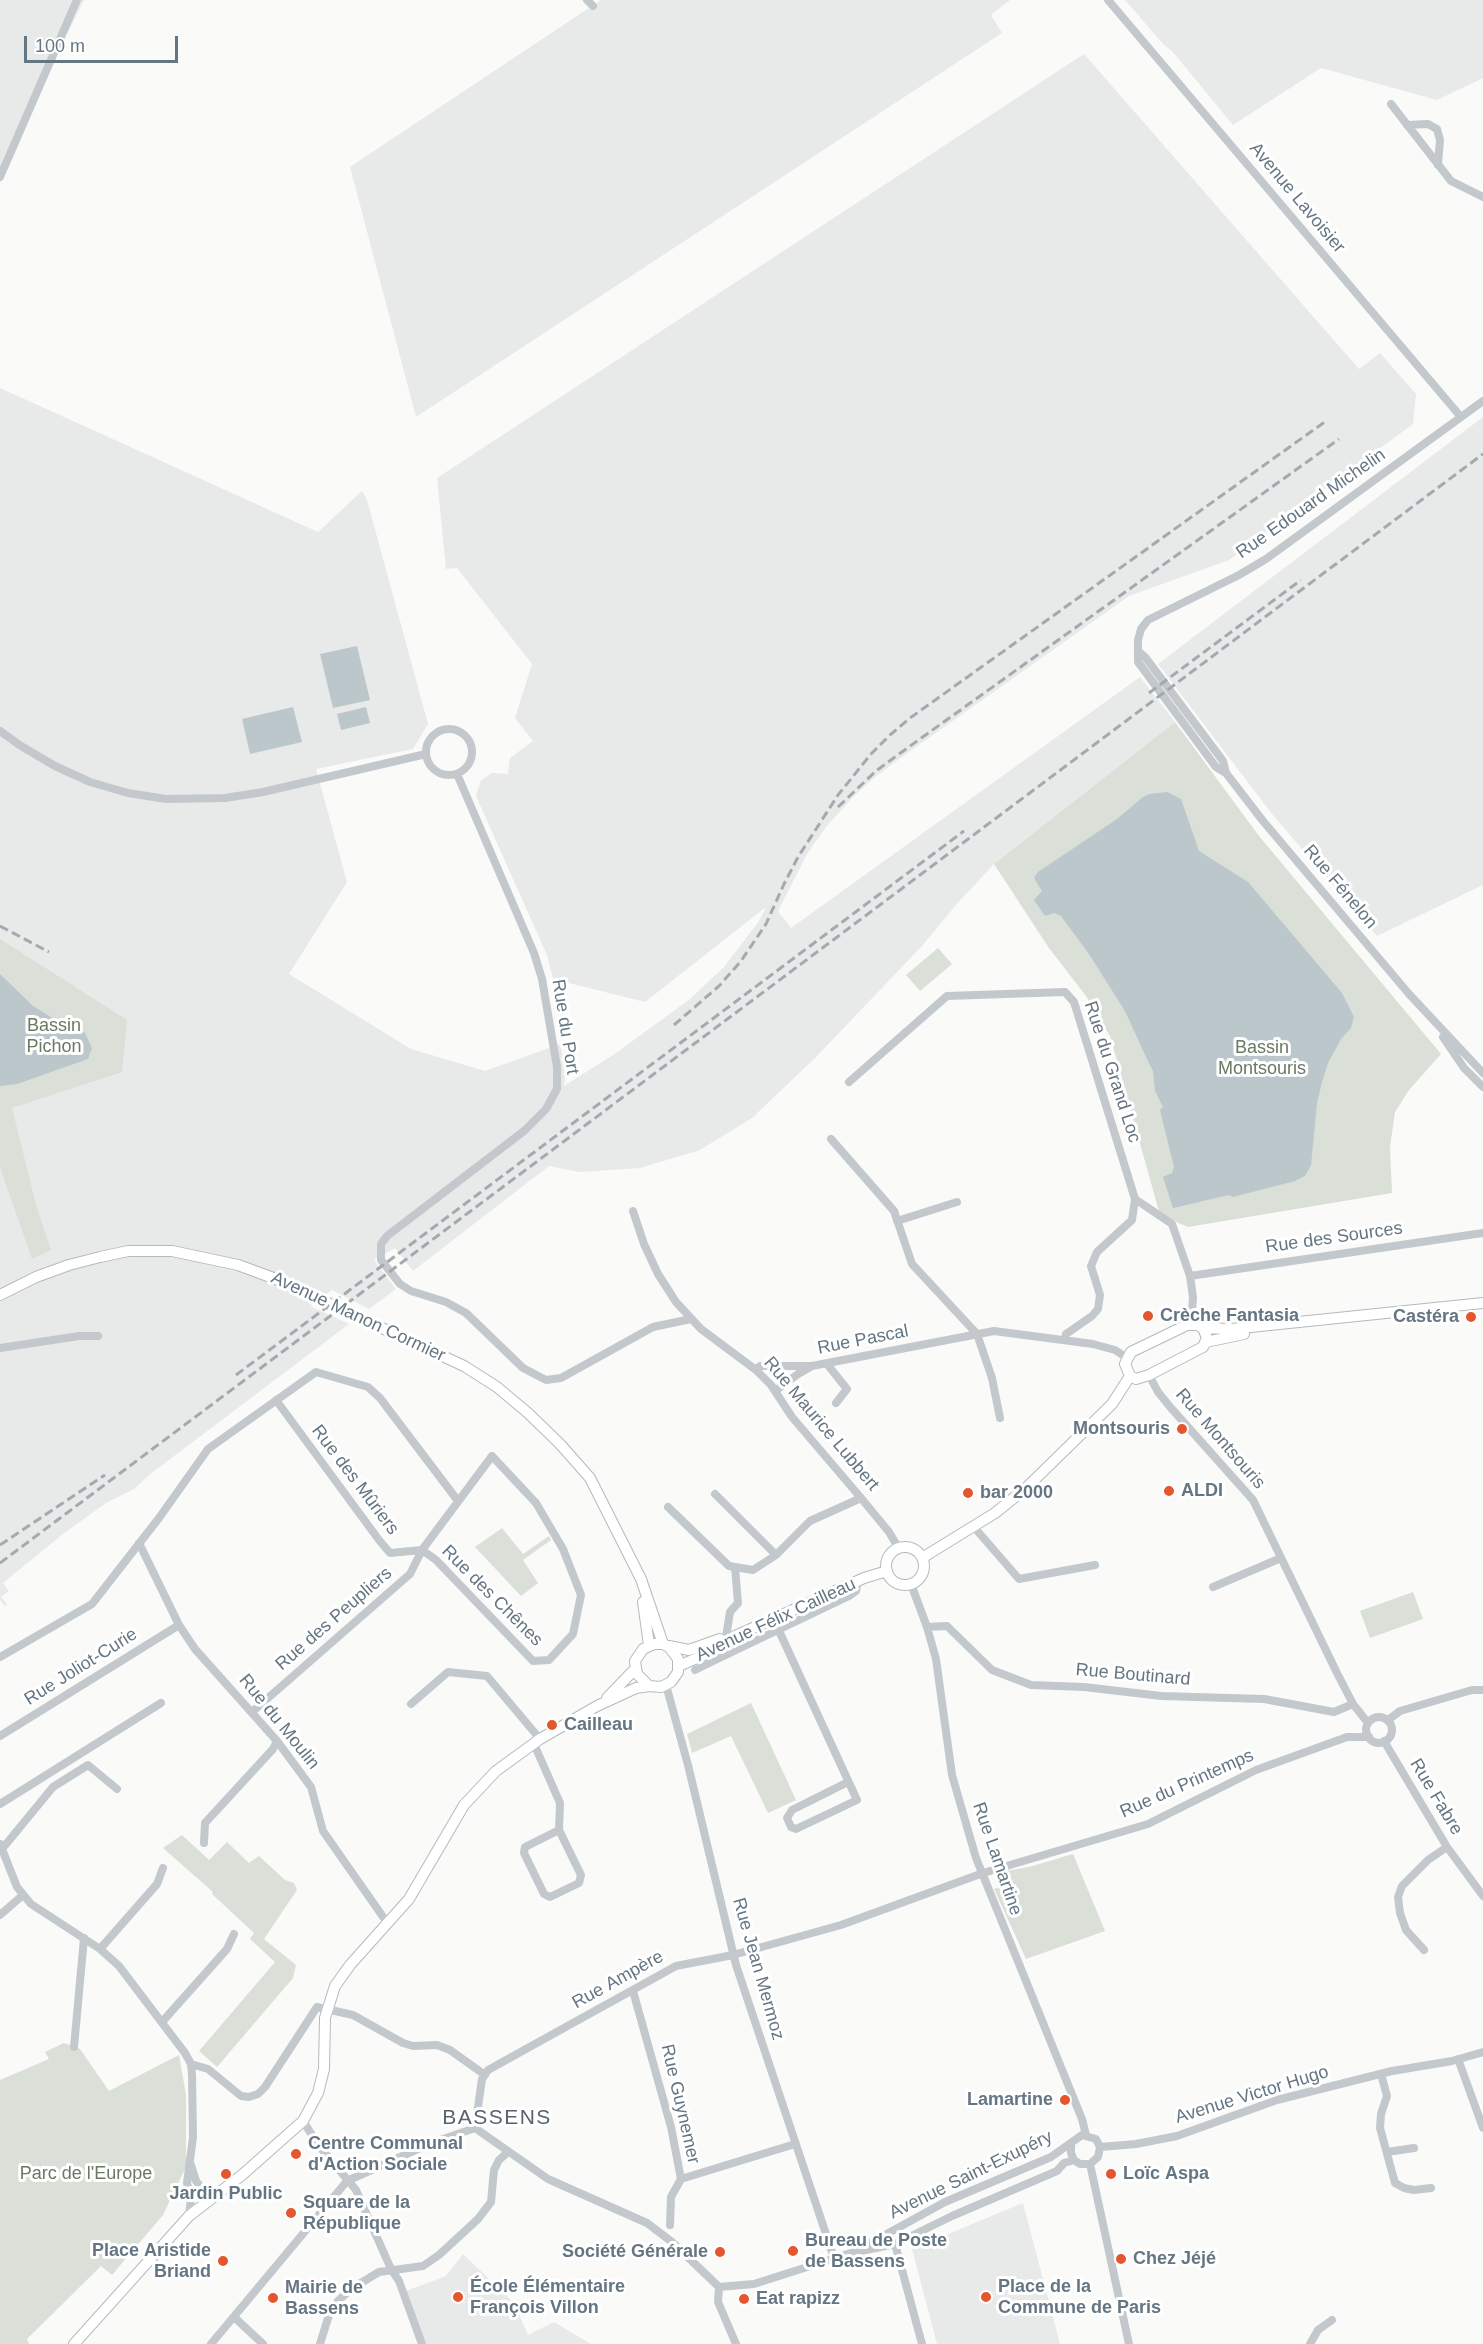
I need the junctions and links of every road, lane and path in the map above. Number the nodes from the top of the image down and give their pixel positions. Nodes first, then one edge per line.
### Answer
1 (77, 0) edge
2 (1108, 0) edge
3 (1391, 104) dead end
4 (1407, 125) junction
5 (1438, 165) junction
6 (0, 177) edge
7 (1483, 197) edge
8 (1483, 401) edge
9 (1461, 417) junction
10 (1138, 651) joint
11 (0, 731) edge
12 (426, 754) junction
13 (457, 774) junction
14 (1431, 1019) junction
15 (1483, 1073) edge
16 (849, 1082) dead end
17 (1483, 1087) edge
18 (831, 1139) dead end
19 (1136, 1199) junction
20 (957, 1202) dead end
21 (633, 1211) dead end
22 (897, 1221) junction
23 (1483, 1233) edge
24 (1190, 1276) junction
25 (0, 1294) edge
26 (1483, 1303) edge
27 (1483, 1311) edge
28 (691, 1319) junction
29 (1191, 1325) junction
30 (1203, 1328) junction
31 (977, 1334) junction
32 (98, 1336) dead end
33 (1065, 1340) junction
34 (1206, 1342) junction
35 (0, 1348) edge
36 (1127, 1358) junction
37 (827, 1364) junction
38 (812, 1366) junction
39 (756, 1370) junction
40 (1149, 1375) junction
41 (1130, 1376) junction
42 (775, 1391) junction
43 (276, 1400) junction
44 (836, 1403) dead end
45 (1000, 1418) dead end
46 (492, 1456) joint
47 (715, 1494) dead end
48 (861, 1498) junction
49 (458, 1500) junction
50 (668, 1507) dead end
51 (974, 1527) junction
52 (139, 1543) junction
53 (899, 1549) junction
54 (422, 1550) junction
55 (776, 1555) junction
56 (922, 1558) junction
57 (1281, 1558) junction
58 (632, 1562) junction
59 (1095, 1565) dead end
60 (735, 1567) junction
61 (887, 1571) junction
62 (911, 1584) junction
63 (1213, 1587) dead end
64 (179, 1625) junction
65 (776, 1625) junction
66 (927, 1627) junction
67 (730, 1636) junction
68 (663, 1644) junction
69 (649, 1645) junction
70 (0, 1657) edge
71 (706, 1659) junction
72 (679, 1666) junction
73 (635, 1669) junction
74 (695, 1670) dead end
75 (666, 1685) junction
76 (649, 1686) junction
77 (1483, 1690) edge
78 (161, 1703) dead end
79 (411, 1704) dead end
80 (1353, 1704) junction
81 (597, 1706) junction
82 (252, 1712) junction
83 (1388, 1720) junction
84 (1368, 1723) junction
85 (0, 1736) edge
86 (1369, 1737) junction
87 (277, 1741) junction
88 (537, 1741) junction
89 (1384, 1742) junction
90 (849, 1782) junction
91 (117, 1789) dead end
92 (0, 1804) edge
93 (560, 1830) junction
94 (204, 1843) dead end
95 (1, 1847) edge
96 (1447, 1847) junction
97 (163, 1868) dead end
98 (983, 1874) junction
99 (23, 1895) junction
100 (1483, 1896) edge
101 (0, 1915) edge
102 (388, 1924) junction
103 (234, 1934) dead end
104 (84, 1938) junction
105 (100, 1949) junction
106 (1424, 1950) dead end
107 (734, 1955) junction
108 (633, 1991) junction
109 (328, 2008) junction
110 (162, 2022) junction
111 (74, 2047) dead end
112 (1483, 2052) edge
113 (1458, 2059) junction
114 (191, 2064) junction
115 (1381, 2074) junction
116 (485, 2075) junction
117 (303, 2121) junction
118 (474, 2128) junction
119 (1483, 2128) edge
120 (1086, 2135) junction
121 (795, 2144) junction
122 (1071, 2145) junction
123 (1100, 2147) junction
124 (1414, 2148) dead end
125 (508, 2152) junction
126 (1387, 2152) junction
127 (1074, 2160) junction
128 (1090, 2164) junction
129 (191, 2165) junction
130 (681, 2180) junction
131 (347, 2181) junction
132 (1431, 2187) dead end
133 (211, 2199) junction
134 (189, 2216) junction
135 (670, 2225) dead end
136 (895, 2244) junction
137 (854, 2252) junction
138 (834, 2259) junction
139 (392, 2269) junction
140 (719, 2288) junction
141 (234, 2317) junction
142 (1332, 2320) dead end
143 (74, 2344) edge
144 (211, 2344) edge
145 (262, 2344) edge
146 (321, 2344) edge
147 (422, 2344) edge
148 (736, 2344) edge
149 (922, 2344) edge
150 (1129, 2344) edge
151 (1310, 2344) edge

1 - 6 street
2 - 9 street, Avenue Lavoisier
3 - 4 street
4 - 5 street
4 - 5 street
5 - 7 street
8 - 9 street, Rue Edouard Michelin
9 - 10 street, Rue Edouard Michelin
10 - 14 street, Rue Fénelon
11 - 12 street
12 - 13 street
12 - 13 street
13 - 28 street, Rue du Port
14 - 15 street, Rue Fénelon
14 - 17 street, Rue Fénelon
16 - 19 street, Rue du Grand Loc
18 - 22 street
19 - 24 street
19 - 33 street
20 - 22 street
21 - 28 street, Rue Maurice Lubbert
22 - 31 street
23 - 24 street, Rue des Sources
24 - 29 street
25 - 58 street, Avenue Manon Cormier
26 - 30 street
27 - 34 street
28 - 39 street, Rue Maurice Lubbert
29 - 30 street
29 - 36 street
30 - 34 street
31 - 33 street, Rue Pascal
31 - 37 street, Rue Pascal
31 - 45 street
32 - 35 street
33 - 36 street, Rue Pascal
34 - 40 street
36 - 41 street
37 - 38 street, Rue Pascal
37 - 44 street
38 - 39 street, Rue Pascal
38 - 42 street
39 - 42 street, Rue Maurice Lubbert
40 - 41 street
40 - 57 street, Rue Montsouris
41 - 51 street
42 - 48 street, Rue Maurice Lubbert
43 - 49 street
43 - 52 street
43 - 54 street, Rue des Mûriers
46 - 49 street, Rue des Peupliers
46 - 54 street, Rue des Chênes
47 - 55 street
48 - 53 street, Rue Maurice Lubbert
48 - 55 street
49 - 54 street, Rue des Peupliers
50 - 60 street
51 - 56 street
51 - 59 street
52 - 64 street, Rue du Moulin
52 - 70 street
53 - 56 street
53 - 61 street
54 - 82 street, Rue des Peupliers
55 - 60 street
56 - 62 street
57 - 63 street
57 - 80 street, Rue Montsouris
58 - 68 street, Avenue Manon Cormier
58 - 69 street, Avenue Manon Cormier
60 - 67 street
61 - 62 street
61 - 65 street, Avenue Félix Cailleau
62 - 66 street, Rue Lamartine
64 - 82 street, Rue du Moulin
64 - 85 street, Rue Joliot-Curie
65 - 67 street, Avenue Félix Cailleau
65 - 71 street
65 - 90 street
66 - 80 street, Rue Boutinard
66 - 98 street, Rue Lamartine
67 - 68 street
67 - 71 street, Avenue Félix Cailleau
68 - 69 street
68 - 72 street
69 - 73 street
71 - 72 street, Avenue Félix Cailleau
71 - 74 street
72 - 75 street, Avenue Félix Cailleau
73 - 76 street
73 - 81 street
75 - 76 street
75 - 107 street, Rue Jean Mermoz
76 - 81 street
77 - 83 street
78 - 92 street
79 - 88 street
80 - 84 street, Rue Montsouris
81 - 88 street
82 - 87 street, Rue du Moulin
83 - 84 street
83 - 89 street
84 - 86 street
86 - 89 street
86 - 98 street, Rue du Printemps
87 - 94 street
87 - 102 street, Rue du Moulin
88 - 93 street
88 - 102 street
89 - 96 street, Rue Fabre
90 - 90 street
91 - 95 street
93 - 93 street
95 - 99 street
96 - 100 street, Rue Fabre
96 - 106 street
97 - 105 street
98 - 107 street, Rue Ampère
98 - 120 street, Rue Lamartine
99 - 101 street
99 - 104 street
102 - 109 street
103 - 110 street
104 - 105 street
104 - 111 street
105 - 110 street
107 - 108 street, Rue Ampère
107 - 121 street, Rue Jean Mermoz
108 - 116 street, Rue Ampère
108 - 130 street, Rue Guynemer
109 - 114 street
109 - 116 street
109 - 117 street
110 - 114 street
112 - 113 street, Avenue Victor Hugo
113 - 115 street, Avenue Victor Hugo
113 - 119 street
114 - 129 street
115 - 123 street, Avenue Victor Hugo
115 - 126 street
116 - 118 street
117 - 131 street
117 - 133 street
118 - 125 street
118 - 131 street
120 - 122 street
120 - 123 street
121 - 130 street
121 - 138 street, Rue Jean Mermoz
122 - 127 street
122 - 137 street, Avenue Saint-Exupéry
123 - 128 street
124 - 126 street
125 - 139 street
125 - 140 street
126 - 132 street
127 - 128 street
127 - 136 street, Avenue Saint-Exupéry
128 - 150 street
129 - 133 street
129 - 134 street
130 - 135 street, Rue Guynemer
131 - 139 street
131 - 141 street
133 - 134 street
134 - 143 street
136 - 137 street, Avenue Saint-Exupéry
136 - 149 street
137 - 138 street, Avenue Saint-Exupéry
138 - 140 street, Avenue Saint-Exupéry
139 - 146 street
139 - 147 street
140 - 148 street
141 - 144 street
141 - 145 street
142 - 151 street

